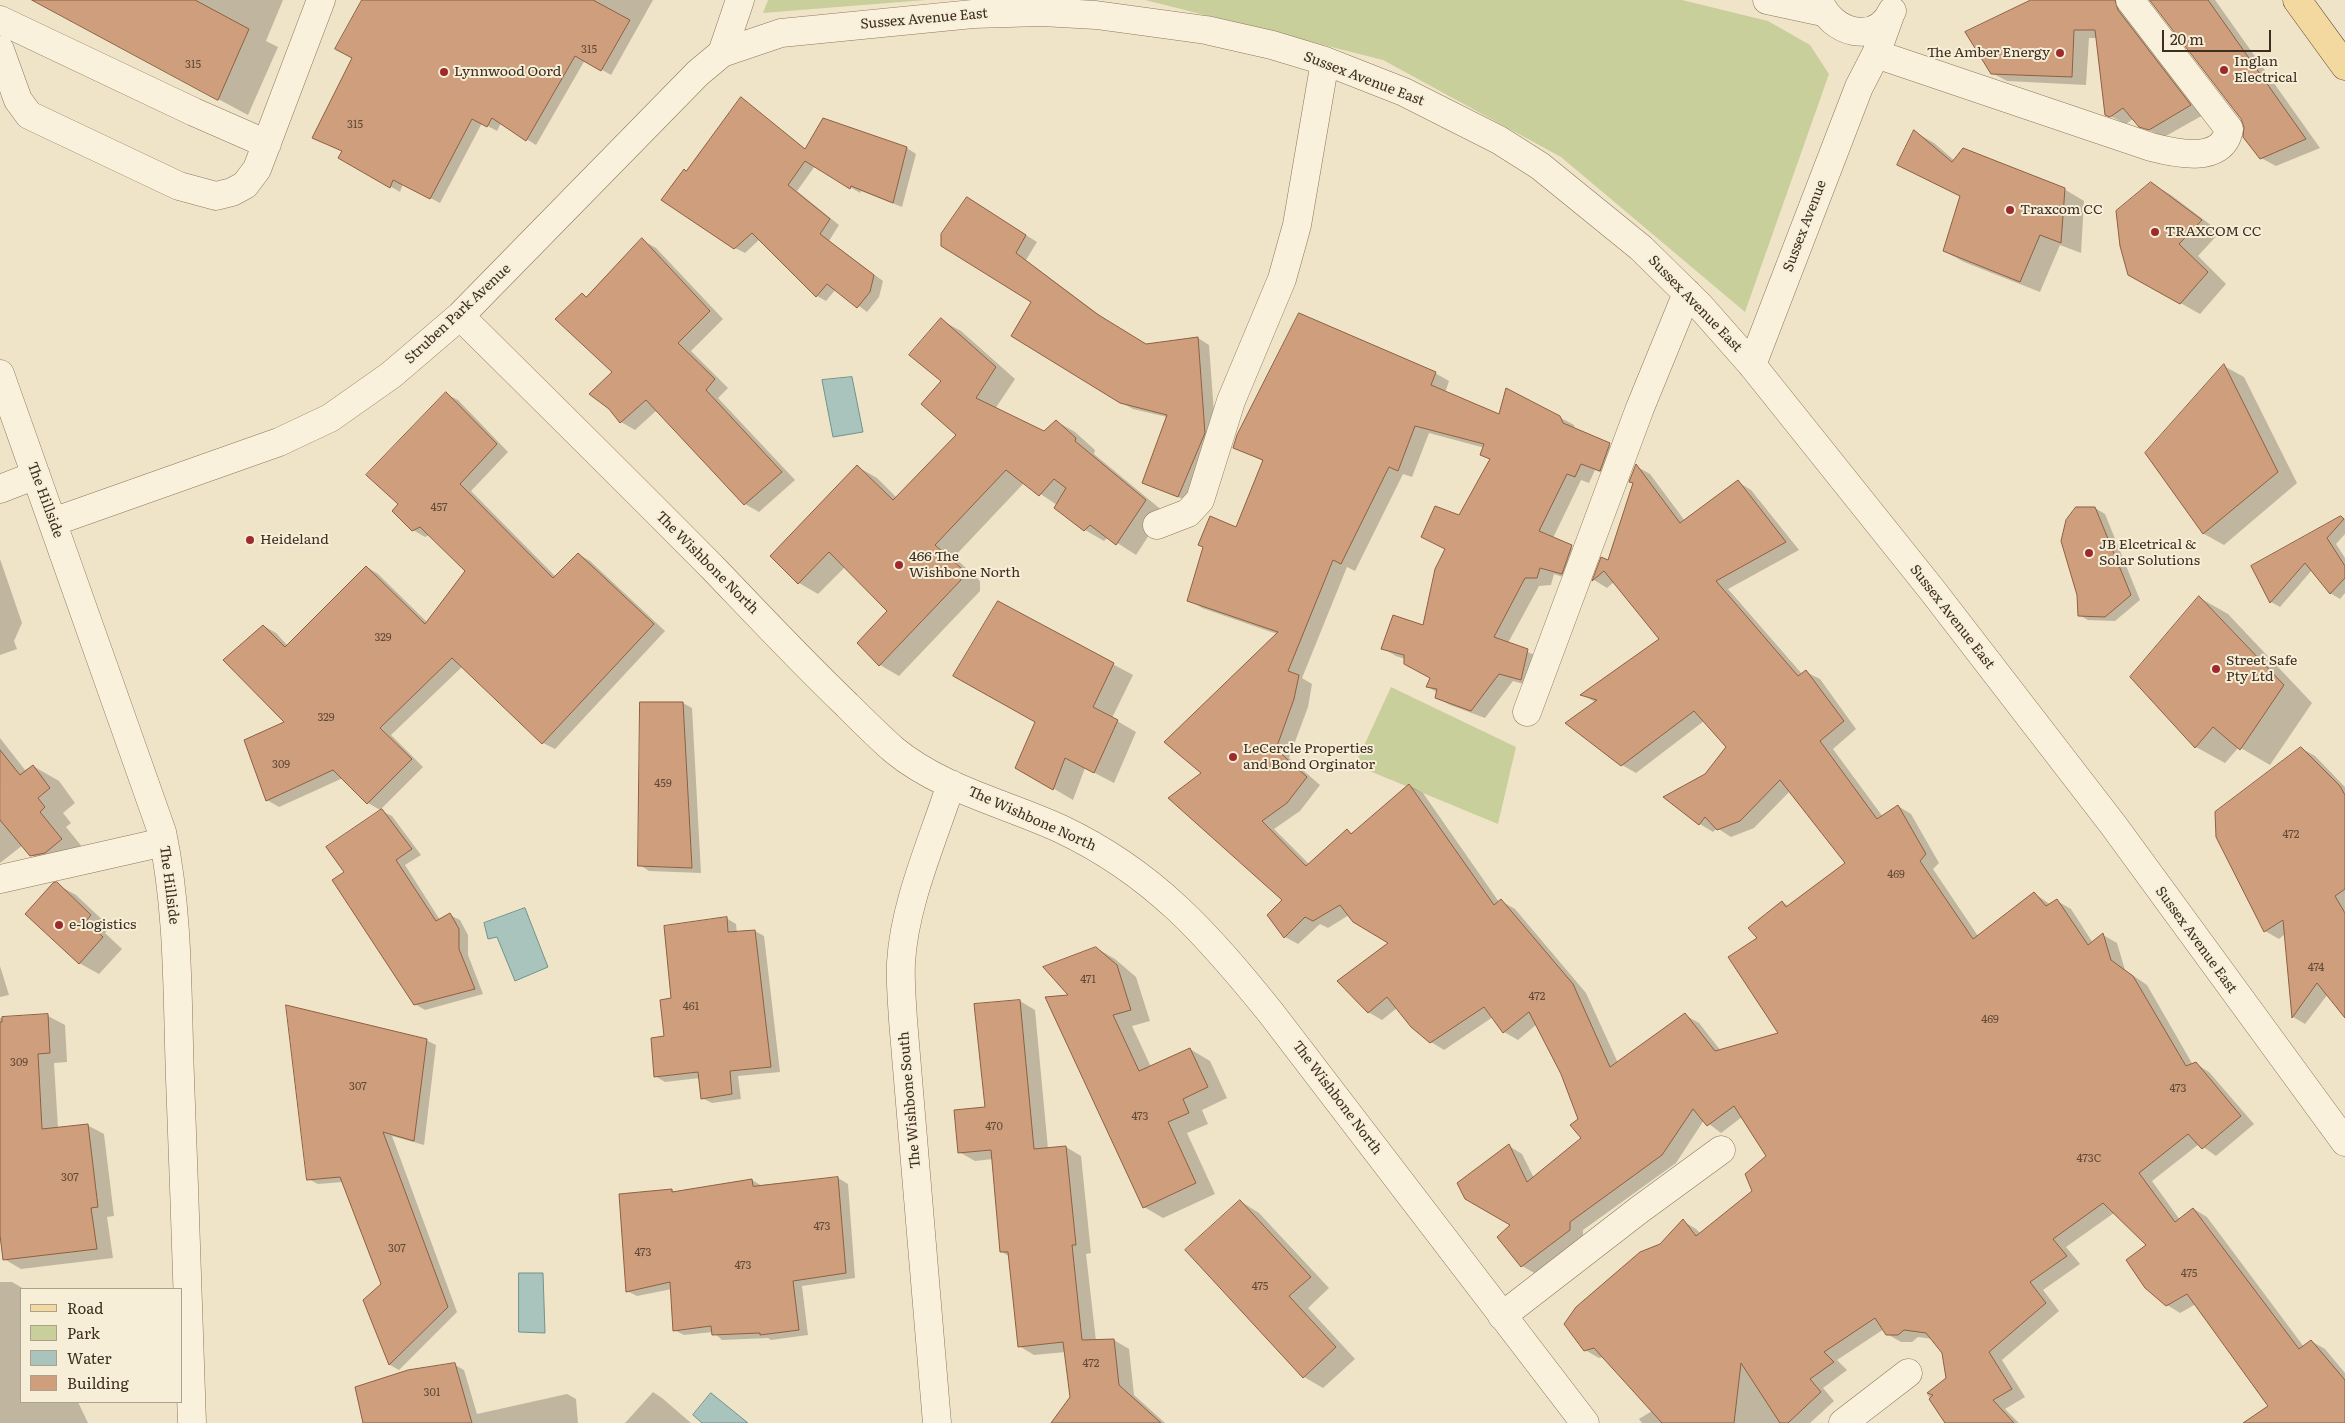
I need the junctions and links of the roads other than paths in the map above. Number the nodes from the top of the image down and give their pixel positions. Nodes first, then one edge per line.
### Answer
1 (321, 0) edge
2 (740, 0) edge
3 (1767, 0) edge
4 (2130, 0) edge
5 (2297, 0) edge
6 (1821, 6) edge
7 (1892, 8) edge
8 (0, 20) edge
9 (1848, 30) junction
10 (0, 50) edge
11 (722, 53) junction
12 (1876, 54) junction
13 (1325, 61) junction
14 (2345, 66) edge
15 (1859, 87) junction
16 (267, 144) junction
17 (1687, 293) junction
18 (460, 316) junction
19 (1752, 365) junction
20 (0, 374) edge
21 (36, 475) junction
22 (0, 489) edge
23 (53, 522) junction
24 (1157, 525) dead end
25 (1526, 712) dead end
26 (951, 784) junction
27 (164, 842) junction
28 (0, 879) edge
29 (2345, 1142) edge
30 (1721, 1150) dead end
31 (1502, 1316) junction
32 (1908, 1373) dead end
33 (192, 1423) edge
34 (937, 1423) edge
35 (1585, 1423) edge
36 (1843, 1423) edge

1 - 16 street
2 - 11 street
3 - 6 street
4 - 12 street
5 - 14 main road
6 - 9 street
7 - 9 street
7 - 12 street, Sussex Avenue
8 - 16 street
9 - 15 street, Sussex Avenue
10 - 16 street
11 - 13 street, Sussex Avenue East
11 - 18 street, Struben Park Avenue
12 - 15 street, Sussex Avenue
13 - 17 street, Sussex Avenue East
13 - 24 street
15 - 19 street, Sussex Avenue
17 - 19 street, Sussex Avenue East
17 - 25 street
18 - 23 street, Struben Park Avenue
18 - 26 street, The Wishbone North
19 - 29 street, Sussex Avenue East
20 - 21 street, The Hillside
21 - 22 street
21 - 23 street, The Hillside
23 - 27 street, The Hillside
26 - 31 street, The Wishbone North
26 - 34 street, The Wishbone South
27 - 28 street
27 - 33 street, The Hillside
30 - 31 street
31 - 35 street, The Wishbone North
32 - 36 street

